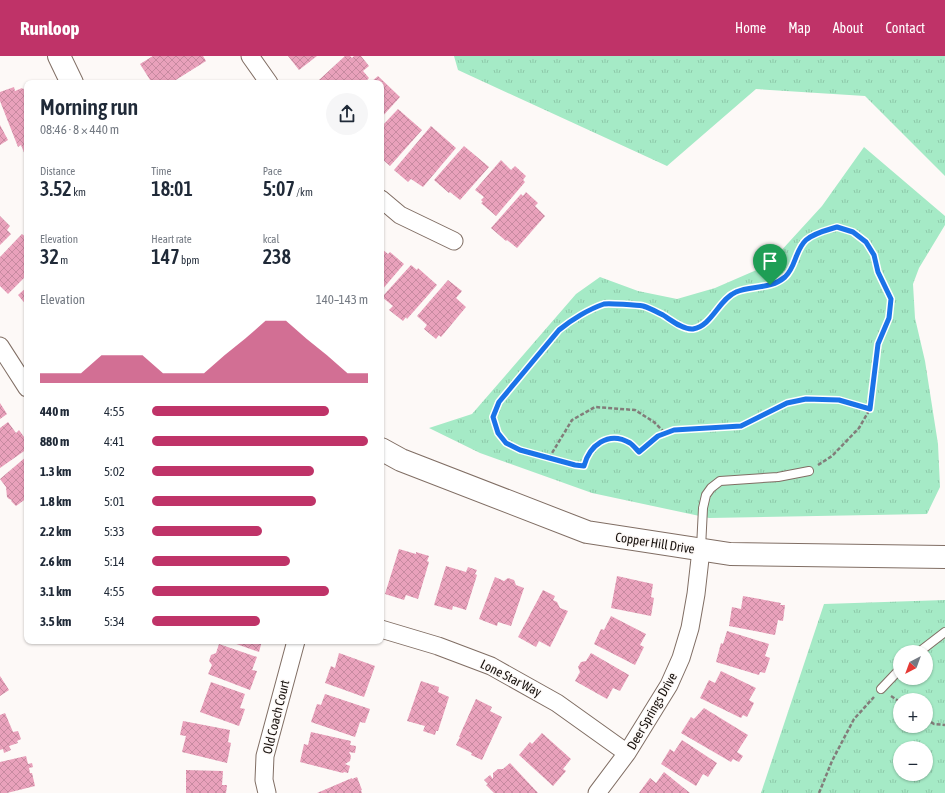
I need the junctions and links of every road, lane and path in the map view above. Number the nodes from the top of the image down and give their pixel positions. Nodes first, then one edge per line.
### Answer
1 (59, 56) edge
2 (250, 56) edge
3 (71, 80) edge
4 (267, 80) edge
5 (384, 202) edge
6 (454, 241) dead end
7 (0, 346) edge
8 (24, 383) edge
9 (870, 409) junction
10 (665, 433) junction
11 (384, 451) edge
12 (549, 458) junction
13 (809, 471) joint
14 (701, 550) junction
15 (945, 558) edge
16 (384, 629) edge
17 (945, 632) edge
18 (295, 644) edge
19 (928, 645) edge
20 (893, 676) edge
21 (881, 689) joint
22 (933, 723) edge
23 (945, 725) edge
24 (627, 753) junction
25 (267, 793) edge
26 (597, 793) edge
27 (819, 793) edge

1 - 3 main road
2 - 4 street
5 - 6 street
7 - 8 street
9 - 10 path
9 - 12 path
9 - 13 path
10 - 12 path
10 - 12 path
11 - 14 main road, Copper Hill Drive
13 - 14 lane
14 - 15 main road, Copper Hill Drive
14 - 24 street, Deer Springs Drive
16 - 24 street, Lone Star Way
17 - 19 lane
18 - 25 street, Old Coach Court
20 - 21 lane
21 - 27 path
22 - 23 path
24 - 26 street, Deer Springs Drive

